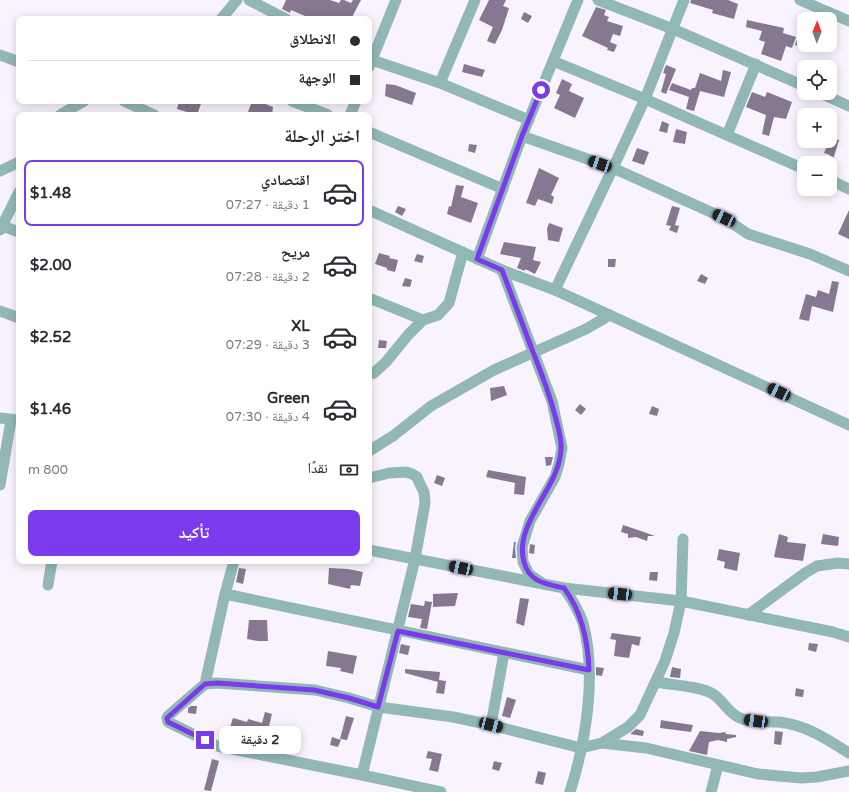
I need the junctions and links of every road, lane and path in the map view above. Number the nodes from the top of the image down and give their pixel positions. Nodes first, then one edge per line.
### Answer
1 (237, 0) edge
2 (249, 0) edge
3 (396, 0) edge
4 (476, 0) edge
5 (578, 0) edge
6 (598, 0) edge
7 (684, 0) edge
8 (800, 0) edge
9 (224, 16) edge
10 (280, 16) edge
11 (849, 20) edge
12 (673, 29) junction
13 (0, 55) edge
14 (372, 57) edge
15 (553, 60) junction
16 (16, 61) edge
17 (372, 63) edge
18 (756, 64) junction
19 (797, 83) edge
20 (440, 84) junction
21 (645, 99) junction
22 (836, 100) edge
23 (79, 104) edge
24 (130, 104) edge
25 (300, 104) edge
26 (849, 106) edge
27 (65, 112) edge
28 (148, 112) edge
29 (320, 112) edge
30 (529, 120) junction
31 (372, 133) edge
32 (726, 135) junction
33 (522, 136) junction
34 (16, 163) edge
35 (797, 166) edge
36 (613, 168) junction
37 (0, 171) edge
38 (837, 183) edge
39 (503, 189) junction
40 (849, 189) edge
41 (16, 198) edge
42 (372, 211) edge
43 (1, 228) edge
44 (16, 231) edge
45 (463, 252) junction
46 (477, 259) junction
47 (502, 270) junction
48 (849, 271) edge
49 (555, 290) junction
50 (372, 299) edge
51 (0, 311) edge
52 (610, 315) junction
53 (16, 317) edge
54 (423, 320) junction
55 (534, 354) junction
56 (372, 373) edge
57 (10, 419) edge
58 (849, 425) edge
59 (372, 449) edge
60 (372, 477) edge
61 (0, 485) edge
62 (683, 539) dead end
63 (372, 551) edge
64 (415, 559) junction
65 (52, 564) edge
66 (233, 564) edge
67 (849, 564) edge
68 (542, 584) junction
69 (48, 585) dead end
70 (564, 588) junction
71 (225, 594) junction
72 (681, 601) junction
73 (748, 614) junction
74 (398, 631) junction
75 (849, 637) edge
76 (504, 653) junction
77 (589, 670) junction
78 (656, 682) junction
79 (205, 684) junction
80 (378, 707) junction
81 (491, 725) junction
82 (602, 743) junction
83 (581, 748) junction
84 (849, 753) edge
85 (718, 765) junction
86 (849, 771) edge
87 (362, 774) junction
88 (441, 792) edge
89 (570, 792) edge
90 (711, 792) edge

1 - 9 street
2 - 10 street
3 - 14 street
4 - 20 street
5 - 15 street
6 - 12 street
7 - 12 street
8 - 11 street
12 - 18 street
12 - 21 street
13 - 16 street
15 - 21 street
15 - 30 street
17 - 20 street
18 - 19 street
18 - 32 street
20 - 30 street
21 - 32 street
21 - 36 street
22 - 26 street
23 - 27 street
24 - 28 street
25 - 29 street
30 - 33 street
31 - 39 street
32 - 35 street
33 - 36 street
33 - 39 street
34 - 37 street
36 - 48 street
36 - 49 street
38 - 40 street
39 - 46 street
41 - 43 street
42 - 45 street
43 - 44 street
45 - 46 street
45 - 54 street
46 - 47 street
47 - 49 street
47 - 55 street
49 - 52 street
50 - 54 street
51 - 53 street
52 - 55 street
52 - 58 street
54 - 56 street
55 - 59 street
55 - 68 street
57 - 61 street
60 - 64 street
62 - 72 street
63 - 64 street
64 - 68 street
64 - 74 street
65 - 69 street
66 - 71 street
67 - 73 street
68 - 70 street
70 - 72 street
70 - 77 street
71 - 74 street
71 - 79 street
72 - 73 street
72 - 78 street
73 - 75 street
74 - 76 street
74 - 80 street
76 - 77 street
76 - 81 street
77 - 83 street
78 - 82 street
78 - 84 street
79 - 80 street
79 - 87 street
80 - 81 street
80 - 87 street
81 - 83 street
82 - 83 street
82 - 85 street
83 - 89 street
85 - 86 street
85 - 90 street
87 - 88 street

